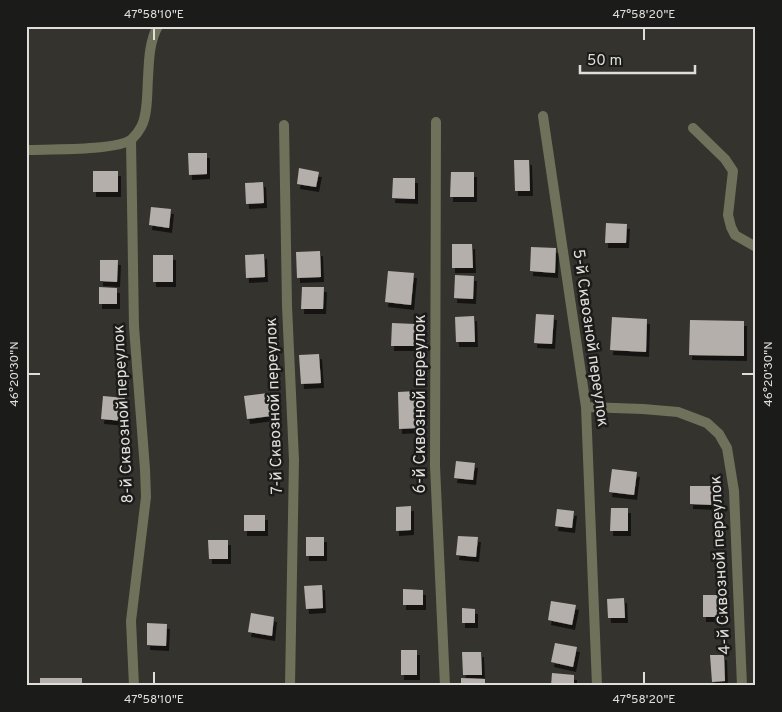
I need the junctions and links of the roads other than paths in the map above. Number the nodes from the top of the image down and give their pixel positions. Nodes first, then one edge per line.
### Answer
1 (158, 26) edge
2 (543, 116) dead end
3 (436, 122) dead end
4 (284, 125) dead end
5 (693, 128) dead end
6 (131, 140) junction
7 (26, 150) edge
8 (756, 247) edge
9 (586, 407) junction
10 (134, 686) edge
11 (290, 686) edge
12 (445, 686) edge
13 (598, 686) edge
14 (742, 686) edge

1 - 6 street
2 - 9 street, 5-й Сквозной переулок
3 - 12 street, 6-й Сквозной переулок
4 - 11 street, 7-й Сквозной переулок
5 - 8 street
6 - 7 street
6 - 10 street, 8-й Сквозной переулок
9 - 13 street, 5-й Сквозной переулок
9 - 14 street, 4-й Сквозной переулок

